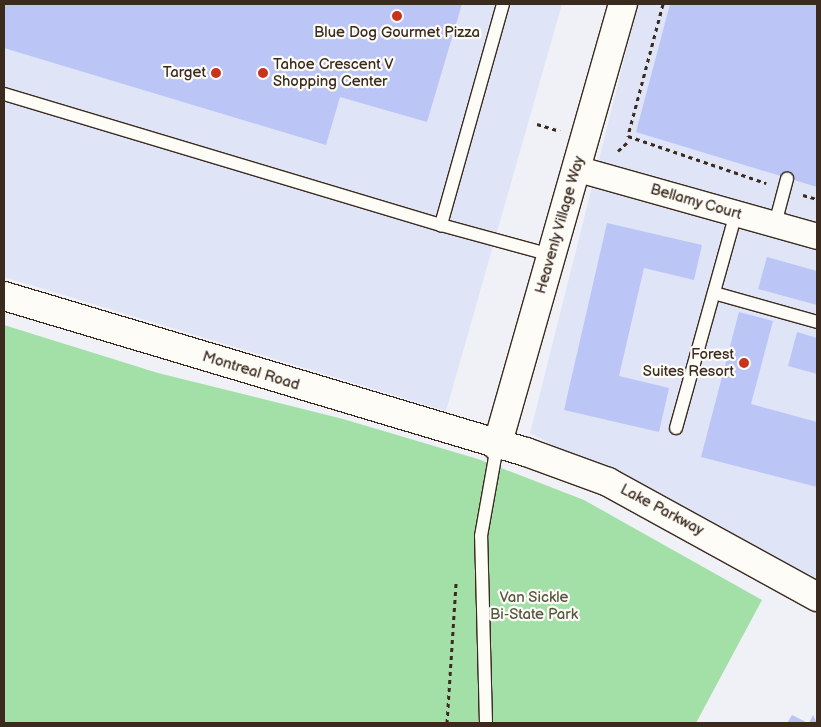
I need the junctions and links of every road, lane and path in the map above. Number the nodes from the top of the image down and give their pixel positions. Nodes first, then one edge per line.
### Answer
1 (503, 4) edge
2 (622, 4) edge
3 (663, 4) edge
4 (4, 94) edge
5 (575, 168) junction
6 (785, 184) junction
7 (817, 199) edge
8 (736, 213) junction
9 (775, 224) junction
10 (441, 225) junction
11 (817, 236) edge
12 (551, 255) junction
13 (714, 293) junction
14 (4, 296) edge
15 (817, 322) edge
16 (676, 428) dead end
17 (497, 446) junction
18 (456, 583) dead end
19 (817, 597) edge
20 (483, 697) junction
21 (446, 723) edge
22 (478, 723) edge
23 (486, 723) edge

1 - 10 lane
2 - 5 street, Heavenly Village Way
3 - 6 path
4 - 10 lane
5 - 8 street, Bellamy Court
5 - 12 street, Heavenly Village Way
6 - 7 path
6 - 9 lane
8 - 9 street, Bellamy Court
8 - 13 lane
9 - 11 street, Bellamy Court
10 - 12 lane
12 - 17 street, Heavenly Village Way
13 - 15 lane
13 - 16 lane
14 - 17 street, Montreal Road
17 - 19 street, Lake Parkway
17 - 20 lane
18 - 21 path
20 - 22 lane
20 - 23 lane

